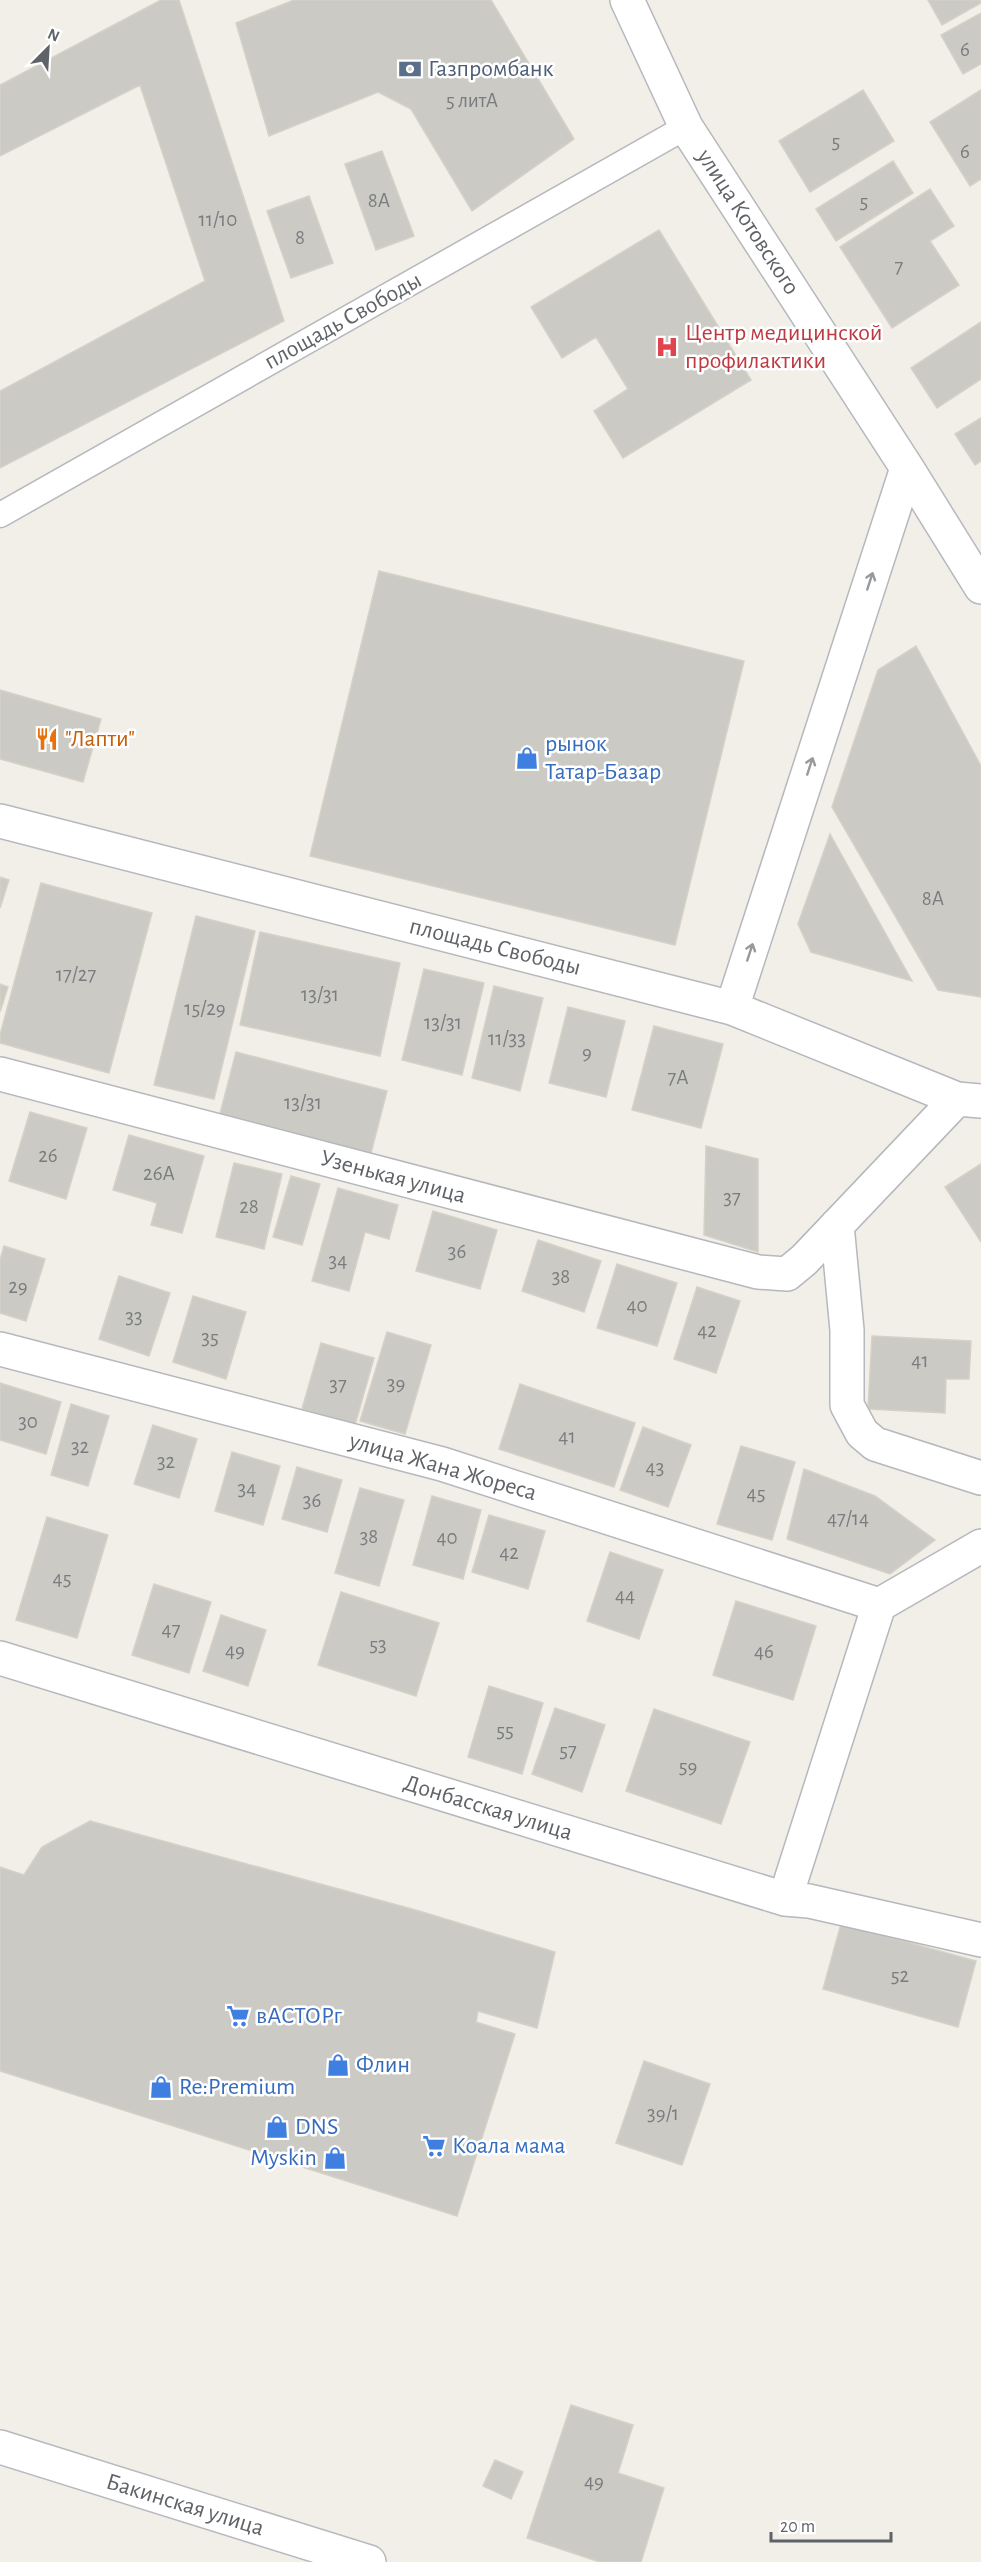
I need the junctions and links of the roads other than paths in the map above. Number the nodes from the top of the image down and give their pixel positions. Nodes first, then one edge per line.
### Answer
1 (627, 0) edge
2 (686, 127) junction
3 (907, 468) junction
4 (0, 515) edge
5 (981, 587) edge
6 (0, 821) edge
7 (732, 1008) junction
8 (0, 1074) edge
9 (969, 1100) edge
10 (837, 1225) junction
11 (0, 1349) edge
12 (981, 1478) edge
13 (981, 1546) edge
14 (879, 1605) junction
15 (0, 1658) edge
16 (785, 1899) junction
17 (981, 1940) edge
18 (0, 2447) edge
19 (369, 2562) edge

1 - 2 street, улица Котовского
2 - 3 street, улица Котовского
2 - 4 lane, площадь Свободы
3 - 5 street, улица Котовского
7 -> 3 street
6 - 7 street, площадь Свободы
7 - 9 street, площадь Свободы
8 - 10 street, Узенькая улица
9 - 10 street
10 - 12 street
11 - 14 street, улица Жана Жореса
13 - 14 street
14 - 16 street
15 - 16 street, Донбасская улица
16 - 17 street, Донбасская улица
18 - 19 street, Бакинская улица

